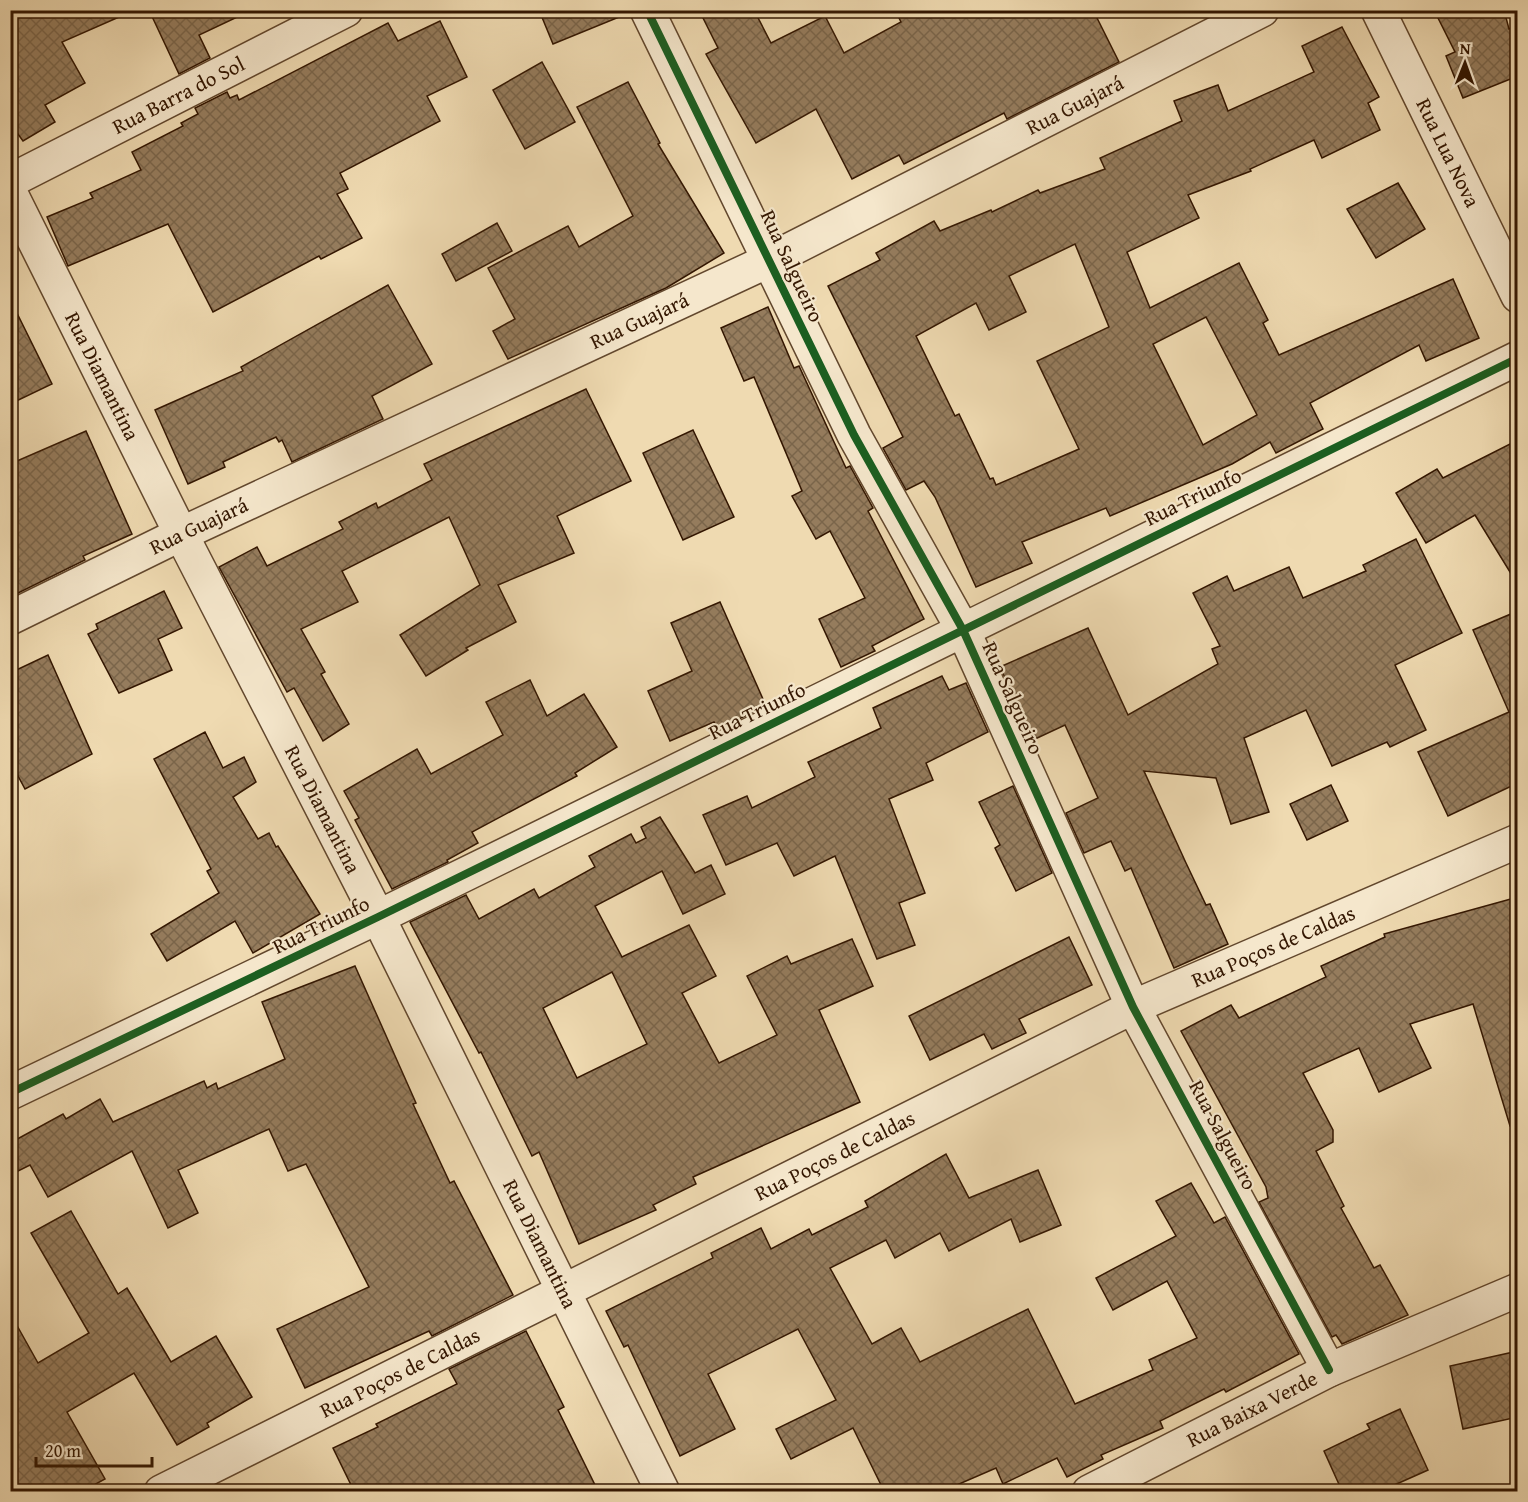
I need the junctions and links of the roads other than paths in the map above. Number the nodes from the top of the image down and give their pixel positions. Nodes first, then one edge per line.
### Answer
1 (346, 10) edge
2 (647, 10) edge
3 (1262, 10) edge
4 (1378, 10) edge
5 (10, 181) edge
6 (10, 192) edge
7 (770, 260) junction
8 (1518, 296) edge
9 (1518, 358) edge
10 (181, 534) junction
11 (10, 618) edge
12 (963, 630) junction
13 (1518, 841) edge
14 (378, 917) junction
15 (1133, 1007) junction
16 (10, 1093) edge
17 (1518, 1290) edge
18 (564, 1292) junction
19 (1329, 1370) junction
20 (161, 1491) edge
21 (663, 1491) edge
22 (1089, 1491) edge

1 - 5 street, Rua Barra do Sol
2 - 7 street, Rua Salgueiro
3 - 7 street, Rua Guajará
4 - 8 street, Rua Lua Nova
6 - 10 street, Rua Diamantina
7 - 10 street, Rua Guajará
7 - 12 street, Rua Salgueiro
9 - 12 street, Rua Triunfo
10 - 11 street, Rua Guajará
10 - 14 street, Rua Diamantina
12 - 14 street, Rua Triunfo
12 - 15 street, Rua Salgueiro
13 - 15 street, Rua Poços de Caldas
14 - 16 street, Rua Triunfo
14 - 18 street, Rua Diamantina
15 - 18 street, Rua Poços de Caldas
15 - 19 street, Rua Salgueiro
17 - 19 street, Rua Baixa Verde
18 - 20 street, Rua Poços de Caldas
18 - 21 street, Rua Diamantina
19 - 22 street, Rua Baixa Verde

